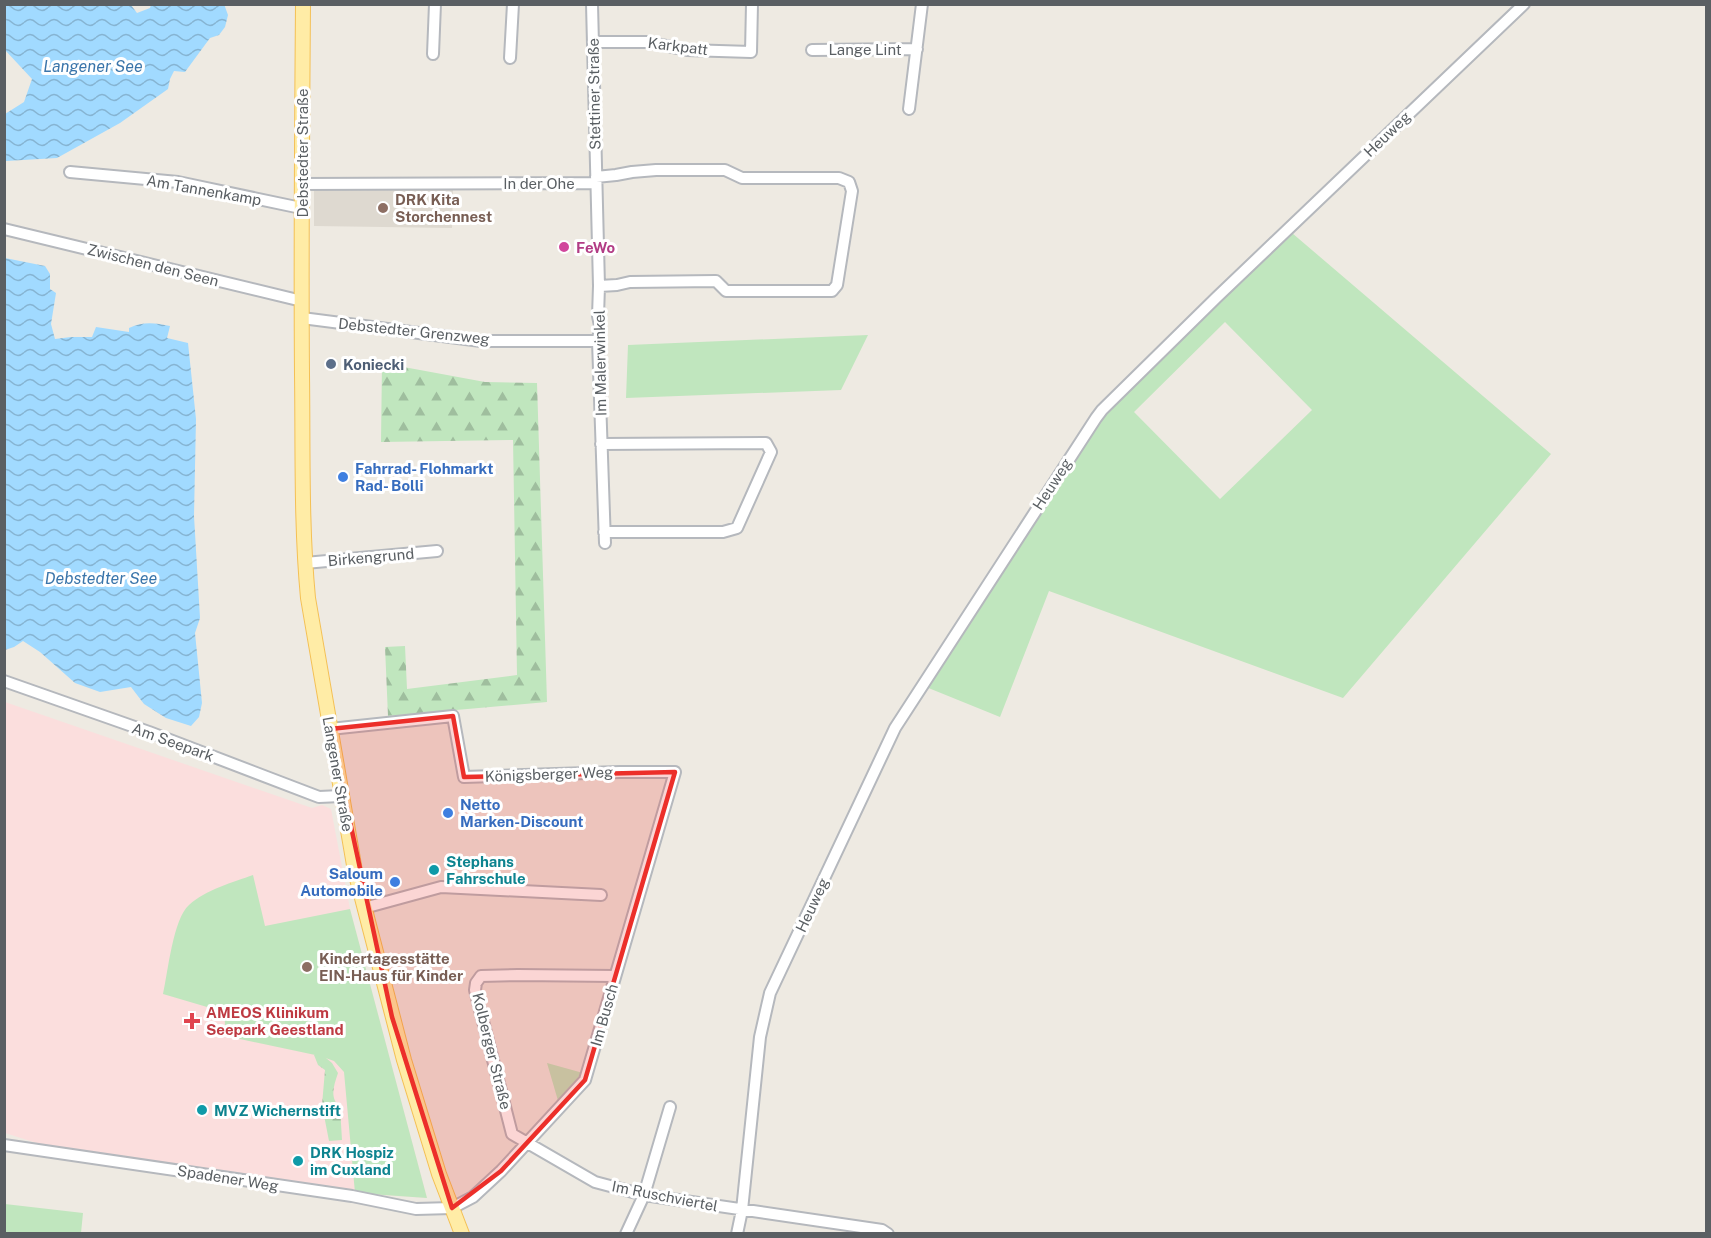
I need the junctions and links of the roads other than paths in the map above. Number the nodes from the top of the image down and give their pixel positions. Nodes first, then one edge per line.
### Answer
1 (303, 4) edge
2 (435, 4) edge
3 (513, 4) edge
4 (592, 4) edge
5 (752, 4) edge
6 (922, 4) edge
7 (1524, 4) edge
8 (593, 42) junction
9 (917, 49) junction
10 (812, 50) dead end
11 (434, 54) dead end
12 (510, 58) dead end
13 (909, 110) dead end
14 (70, 172) dead end
15 (596, 180) junction
16 (301, 184) junction
17 (301, 208) junction
18 (4, 229) edge
19 (599, 286) junction
20 (302, 301) junction
21 (302, 318) junction
22 (598, 341) junction
23 (601, 444) junction
24 (604, 532) junction
25 (604, 543) dead end
26 (437, 551) dead end
27 (305, 563) junction
28 (4, 681) edge
29 (330, 729) junction
30 (675, 772) joint
31 (341, 796) junction
32 (601, 895) dead end
33 (364, 908) junction
34 (615, 976) junction
35 (670, 1107) dead end
36 (528, 1143) junction
37 (4, 1145) edge
38 (644, 1195) junction
39 (452, 1208) junction
40 (742, 1210) junction
41 (462, 1233) edge
42 (626, 1233) edge
43 (737, 1233) edge
44 (888, 1233) edge

1 - 16 main road, Debstedter Straße
2 - 11 street
3 - 12 street
4 - 8 street, Stettiner Straße
5 - 8 street, Karkpatt
6 - 9 street
7 - 40 street, Heuweg
8 - 15 street, Stettiner Straße
9 - 10 street, Lange Lint
9 - 13 street
14 - 17 street, Am Tannenkamp
15 - 16 street, In der Ohe
15 - 19 street, Im Malerwinkel
15 - 19 street, In der Ohe
16 - 17 main road, Debstedter Straße
17 - 20 main road, Debstedter Straße
18 - 20 street, Zwischen den Seen
19 - 22 street, Im Malerwinkel
20 - 21 main road, Langener Straße
21 - 22 street, Debstedter Grenzweg
21 - 27 main road, Langener Straße
22 - 23 street, Im Malerwinkel
23 - 24 street, Im Malerwinkel
23 - 24 street
24 - 25 street, Im Malerwinkel
26 - 27 street, Birkengrund
27 - 29 main road, Langener Straße
28 - 31 street, Am Seepark
29 - 30 street, Königsberger Weg
29 - 31 main road, Langener Straße
30 - 34 street, Im Busch
31 - 33 main road, Langener Straße
32 - 33 street
33 - 39 main road, Langener Straße
34 - 36 street, Im Busch
34 - 36 street, Kolberger Straße
35 - 38 street
36 - 38 street, Im Ruschviertel
36 - 39 street, Im Busch
37 - 39 street, Spadener Weg
38 - 40 street, Im Ruschviertel
38 - 42 street
39 - 41 main road, Langener Straße
40 - 43 street, Heuweg
40 - 44 street, Im Ruschviertel

